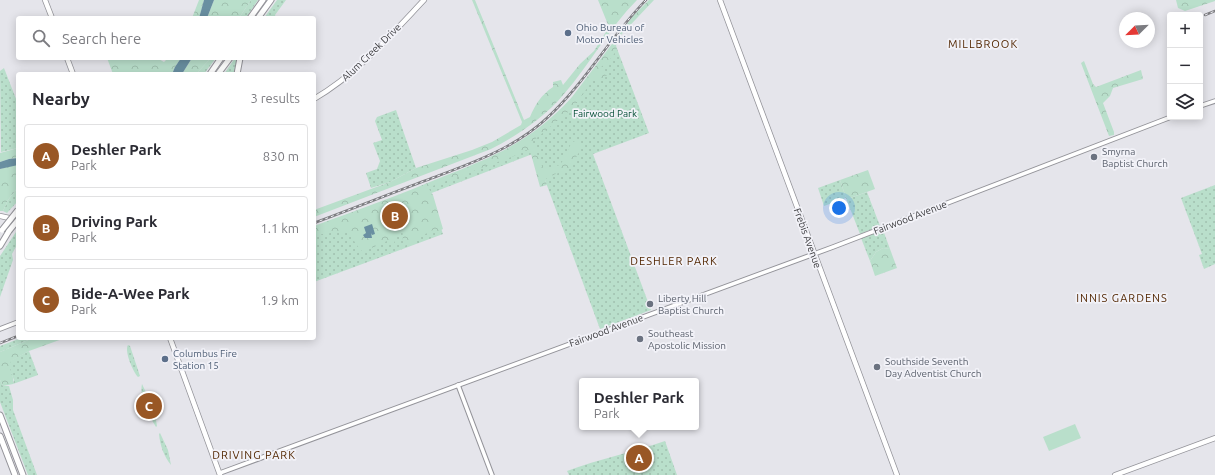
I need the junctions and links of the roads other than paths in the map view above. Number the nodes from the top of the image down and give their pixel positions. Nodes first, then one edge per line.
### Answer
1 (45, 0) edge
2 (263, 0) edge
3 (271, 0) edge
4 (424, 0) edge
5 (720, 0) edge
6 (51, 16) edge
7 (251, 16) edge
8 (260, 16) edge
9 (68, 60) edge
10 (220, 60) edge
11 (228, 60) edge
12 (240, 60) edge
13 (72, 72) edge
14 (211, 72) edge
15 (220, 72) edge
16 (237, 72) edge
17 (316, 98) edge
18 (1215, 101) edge
19 (1203, 105) edge
20 (1167, 119) edge
21 (16, 212) edge
22 (0, 216) edge
23 (16, 220) edge
24 (16, 222) edge
25 (1, 231) edge
26 (0, 246) edge
27 (814, 253) junction
28 (16, 323) edge
29 (0, 329) edge
30 (171, 340) edge
31 (458, 385) junction
32 (0, 416) edge
33 (0, 436) edge
34 (1215, 438) edge
35 (220, 474) edge
36 (15, 475) edge
37 (23, 475) edge
38 (492, 475) edge
39 (897, 475) edge
40 (1115, 475) edge

1 - 6 main road
2 - 7 highway
3 - 8 highway
4 - 17 main road, Alum Creek Drive
5 - 27 main road, Frebis Avenue
9 - 13 main road
10 - 14 highway
11 - 15 highway
12 - 16 highway
18 - 19 street
20 - 27 street, Fairwood Avenue
21 - 25 highway, bridge
22 - 23 main road
24 - 26 highway, bridge
27 - 31 street, Fairwood Avenue
27 - 39 main road, Frebis Avenue
28 - 29 street
30 - 35 main road
31 - 35 street, Fairwood Avenue
31 - 38 street
32 - 37 highway
33 - 36 highway
34 - 40 main road

